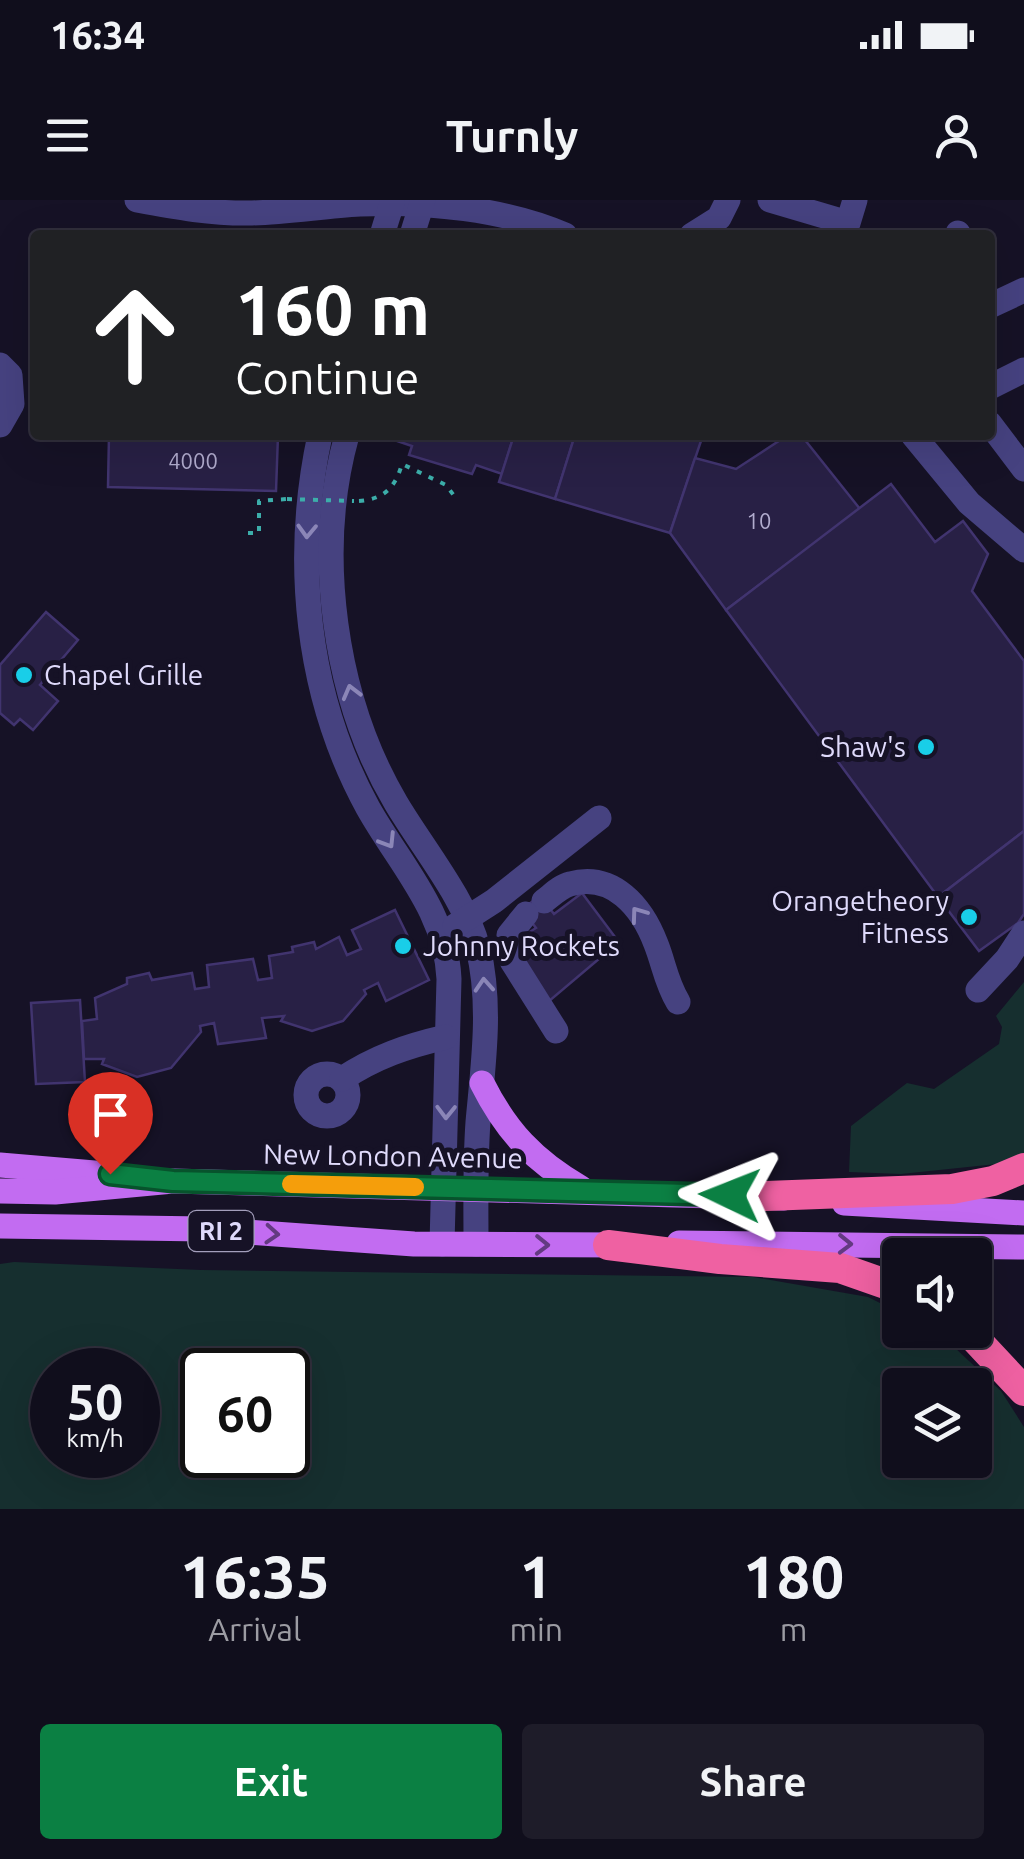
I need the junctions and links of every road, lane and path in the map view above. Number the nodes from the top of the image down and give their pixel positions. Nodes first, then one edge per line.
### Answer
1 (137, 200) edge
2 (728, 200) edge
3 (770, 200) edge
4 (855, 200) edge
5 (423, 202) edge
6 (392, 204) junction
7 (249, 207) edge
8 (521, 218) edge
9 (384, 230) edge
10 (414, 230) edge
11 (552, 230) edge
12 (700, 230) edge
13 (1024, 290) edge
14 (995, 299) edge
15 (0, 365) edge
16 (1024, 370) edge
17 (995, 384) edge
18 (0, 425) edge
19 (995, 431) edge
20 (319, 440) edge
21 (346, 440) edge
22 (917, 440) edge
23 (1024, 469) edge
24 (454, 497) dead end
25 (248, 533) dead end
26 (1024, 550) edge
27 (599, 818) dead end
28 (467, 918) junction
29 (1024, 933) edge
30 (443, 934) junction
31 (978, 990) dead end
32 (678, 1002) dead end
33 (556, 1031) dead end
34 (446, 1036) junction
35 (342, 1080) dead end
36 (482, 1082) junction
37 (0, 1165) edge
38 (1024, 1168) edge
39 (173, 1181) junction
40 (444, 1188) junction
41 (476, 1188) junction
42 (585, 1190) junction
43 (0, 1191) edge
44 (766, 1196) junction
45 (1024, 1213) edge
46 (0, 1226) edge
47 (442, 1244) junction
48 (476, 1244) junction
49 (608, 1246) junction
50 (1024, 1247) edge
51 (882, 1282) edge
52 (985, 1348) edge
53 (1024, 1391) edge

1 - 7 street
2 - 12 street
3 - 4 street
5 - 6 street
5 - 8 street
5 - 10 street
6 - 7 street
6 - 9 street
8 - 11 street
13 - 14 street
15 - 18 street
16 - 17 street
19 - 23 street
20 -> 30 street
28 -> 21 street
22 - 26 street
24 - 25 path, bridge
27 - 28 street
28 - 30 street
36 -> 28 street
29 - 31 street
30 - 34 street
32 -> 33 street
34 - 35 street
34 -> 40 street
36 - 41 street
36 - 42 main road
37 - 39 main road
38 - 44 highway
39 - 40 main road, New London Avenue / RI 2
39 - 43 main road, New London Avenue / RI 2
40 - 41 main road, New London Avenue / RI 2
40 - 47 street
41 - 42 main road, New London Avenue / RI 2
41 - 48 street
42 - 44 main road, New London Avenue / RI 2
44 - 45 main road, New London Avenue / RI 2
46 -> 47 main road, RI 2
47 - 48 main road, RI 2
48 -> 49 main road, RI 2
49 -> 50 main road, RI 2
49 - 51 highway
52 - 53 highway

